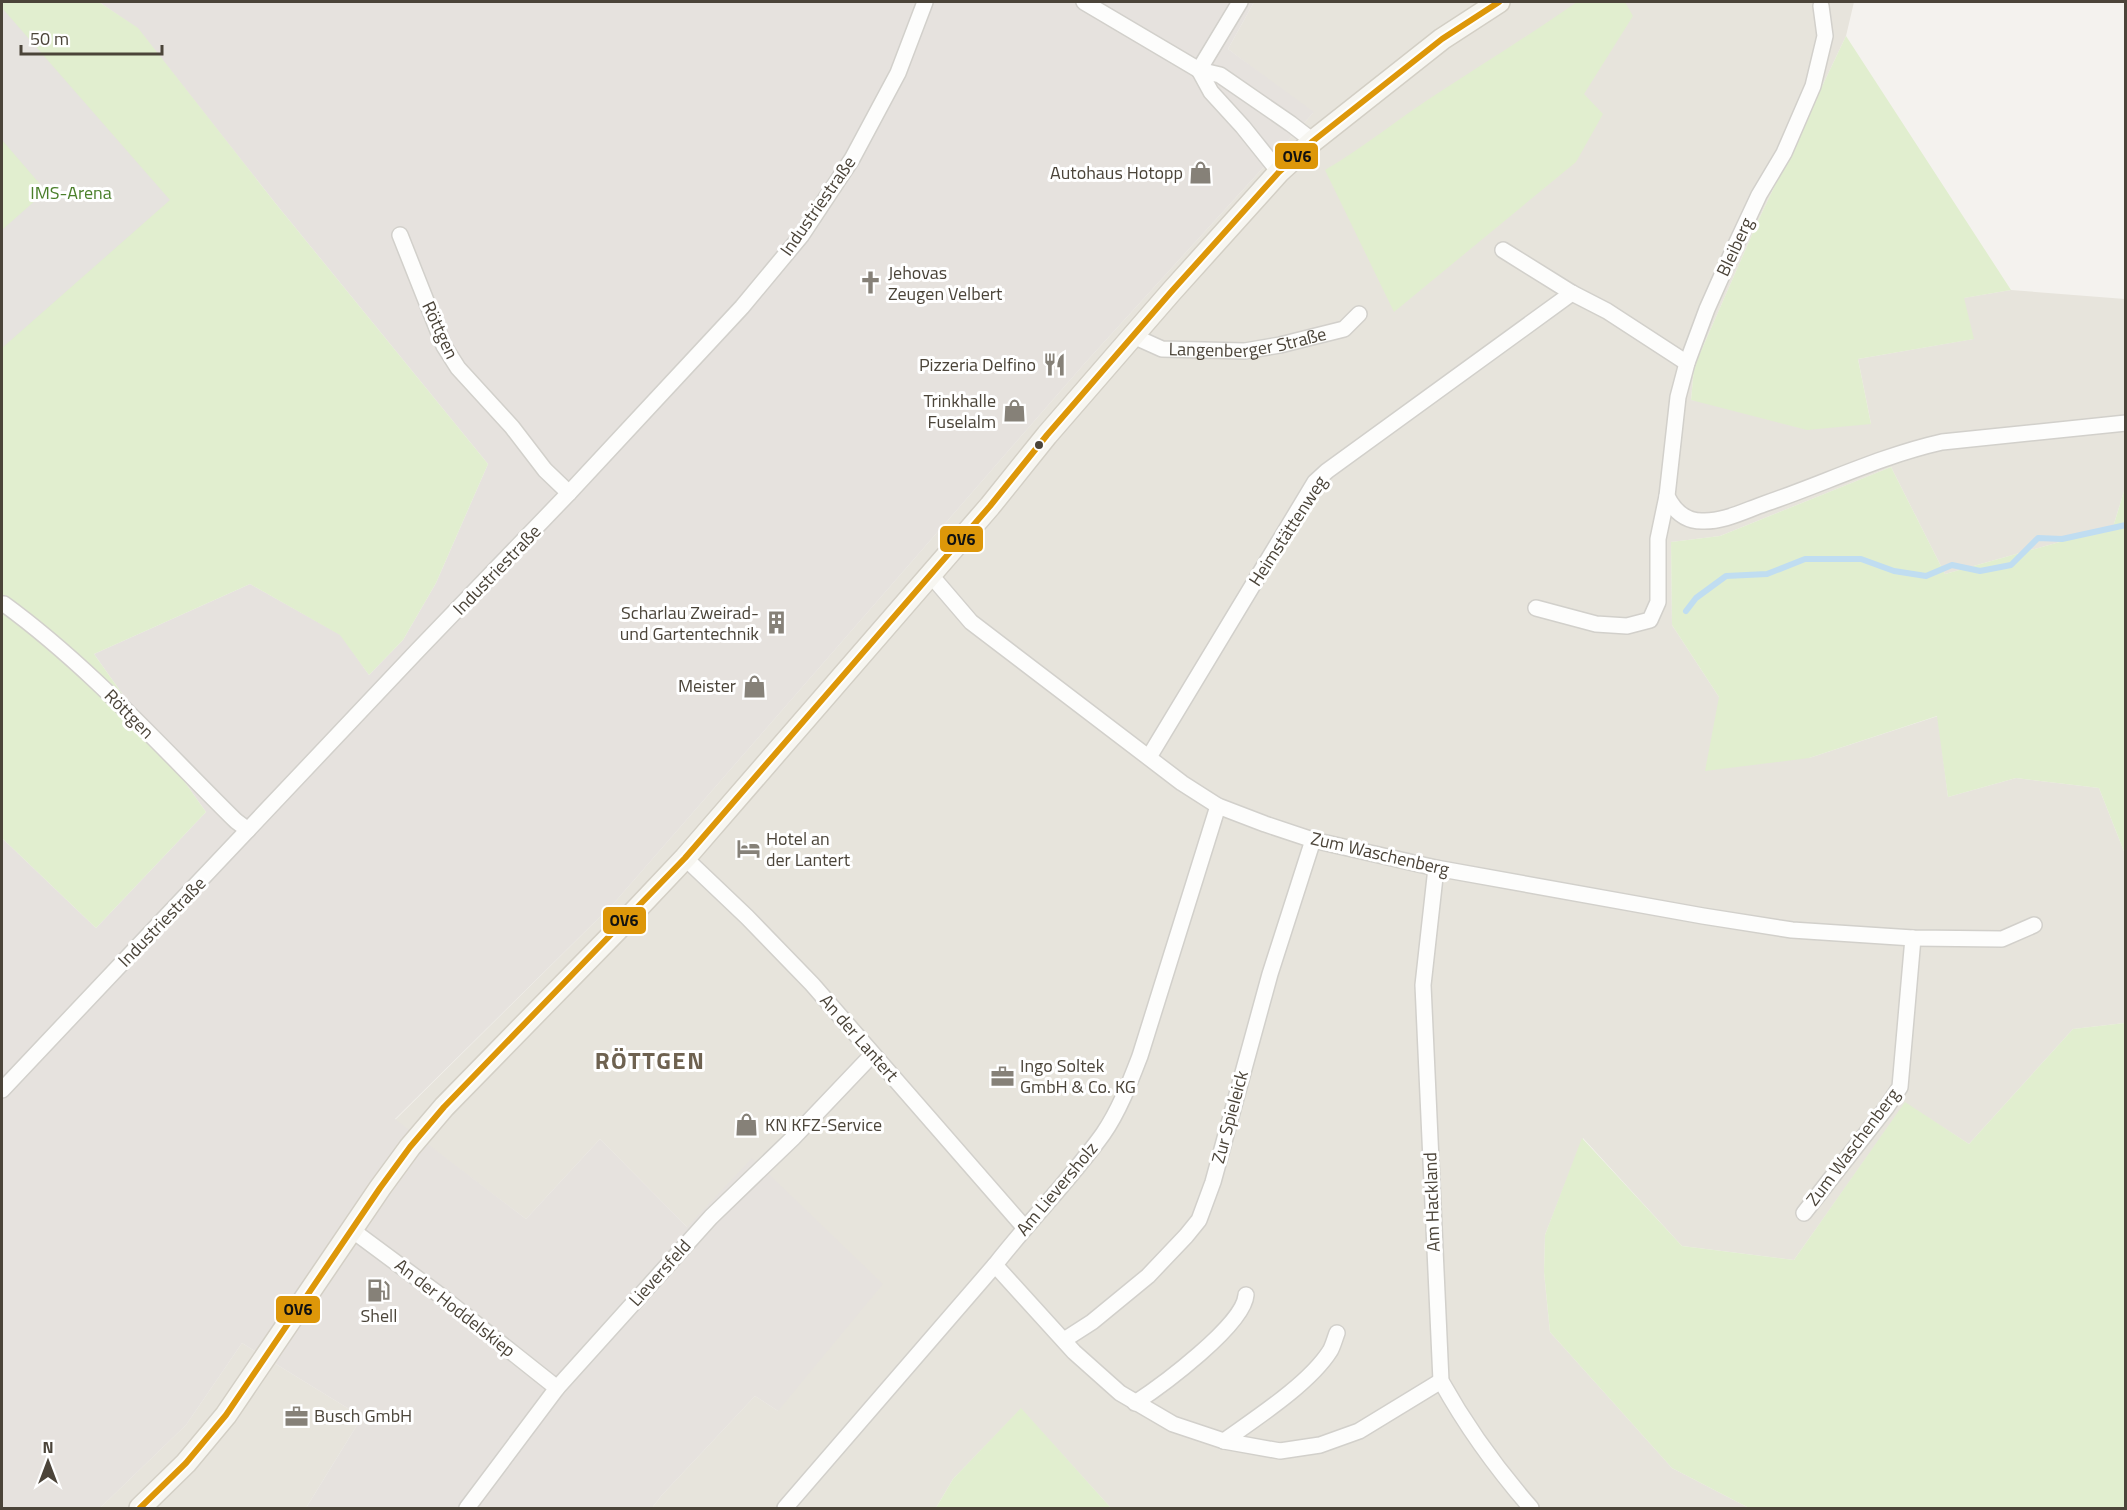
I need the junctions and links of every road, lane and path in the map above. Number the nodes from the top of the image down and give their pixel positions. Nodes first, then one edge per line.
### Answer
1 (925, 2) edge
2 (1084, 2) edge
3 (1240, 2) edge
4 (1499, 2) edge
5 (1821, 6) dead end
6 (1199, 70) junction
7 (1313, 141) junction
8 (1279, 172) junction
9 (400, 235) dead end
10 (1503, 250) dead end
11 (1572, 293) junction
12 (1359, 314) dead end
13 (1133, 336) junction
14 (1687, 363) junction
15 (2126, 423) edge
16 (569, 493) junction
17 (1667, 496) junction
18 (929, 573) junction
19 (4, 604) dead end
20 (1536, 608) dead end
21 (1149, 757) junction
22 (1218, 806) junction
23 (248, 830) junction
24 (1313, 840) junction
25 (685, 858) junction
26 (1436, 868) junction
27 (2034, 925) dead end
28 (1913, 938) junction
29 (872, 1055) junction
30 (2, 1090) edge
31 (1804, 1213) dead end
32 (1024, 1227) junction
33 (352, 1230) junction
34 (995, 1265) junction
35 (1246, 1295) dead end
36 (1337, 1333) dead end
37 (1064, 1340) junction
38 (1441, 1381) junction
39 (556, 1388) junction
40 (1135, 1403) junction
41 (1224, 1441) junction
42 (140, 1509) edge
43 (467, 1509) edge
44 (785, 1509) edge
45 (1531, 1509) edge

1 - 16 street, Industriestraße
2 - 6 street
3 - 6 street
4 - 7 main road
5 - 14 street, Bleiberg
6 - 7 street
6 - 8 street
7 - 8 main road
8 - 13 main road
9 - 16 street, Röttgen
10 - 11 street
11 - 14 street
11 - 21 street, Heimstättenweg
12 - 13 street, Langenberger Straße
13 - 18 main road
14 - 17 street, Bleiberg
15 - 17 street
16 - 23 street, Industriestraße
17 - 20 street, Bleiberg
18 - 21 street, Zum Waschenberg
18 - 25 main road
19 - 23 street, Röttgen
21 - 22 street, Zum Waschenberg
22 - 24 street, Zum Waschenberg
22 - 32 street, Am Lieversholz
23 - 30 street, Industriestraße
24 - 26 street, Zum Waschenberg
24 - 37 street, Zur Spieleick
25 - 29 street, An der Lantert
25 - 33 main road
26 - 28 street, Zum Waschenberg
26 - 38 street, Am Hackland
27 - 28 street, Zum Waschenberg
28 - 31 street, Zum Waschenberg
29 - 32 street, An der Lantert
29 - 39 street, Lieversfeld
32 - 34 street, Am Lieversholz
33 - 39 street, An der Hoddelskiep
33 - 42 main road
34 - 37 street
34 - 44 street, Am Lieversholz
35 - 40 street
36 - 41 street
37 - 40 street
38 - 41 street
38 - 45 street, Am Hackland
39 - 43 street, Lieversfeld
40 - 41 street

